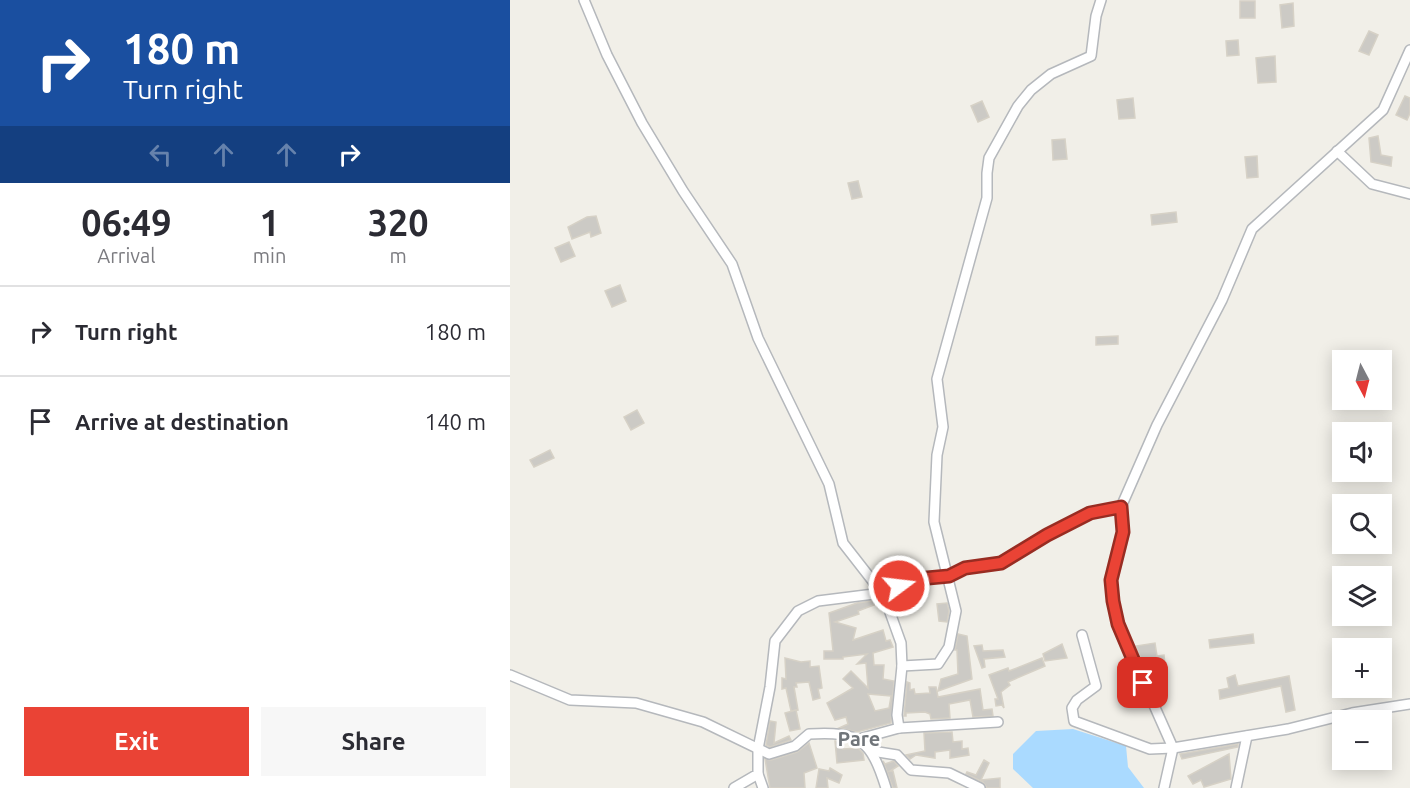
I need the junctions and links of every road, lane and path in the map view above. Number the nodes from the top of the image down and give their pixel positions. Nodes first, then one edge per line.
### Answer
1 (584, 0) edge
2 (1101, 0) edge
3 (1410, 50) edge
4 (1337, 152) junction
5 (1410, 194) edge
6 (1121, 507) junction
7 (949, 576) junction
8 (882, 593) junction
9 (1082, 635) dead end
10 (902, 666) junction
11 (510, 675) edge
12 (1410, 704) edge
13 (998, 722) dead end
14 (899, 729) junction
15 (1247, 736) junction
16 (859, 739) junction
17 (1173, 748) junction
18 (758, 749) junction
19 (872, 751) junction
20 (758, 774) junction
21 (734, 788) edge
22 (763, 788) edge
23 (886, 788) edge
24 (980, 788) edge
25 (1164, 788) edge
26 (1236, 788) edge

1 - 8 street
2 - 7 street
3 - 4 street
4 - 5 street
4 - 6 street
6 - 7 street
6 - 17 street
7 - 8 street
7 - 10 street
8 - 10 street
8 - 18 street
9 - 17 street
10 - 14 street
11 - 18 street
12 - 15 street
13 - 14 street
14 - 16 street
15 - 17 street
15 - 26 street
16 - 18 street
16 - 19 street
17 - 25 street
18 - 20 street
19 - 23 street
19 - 24 street
20 - 21 street
20 - 22 street

